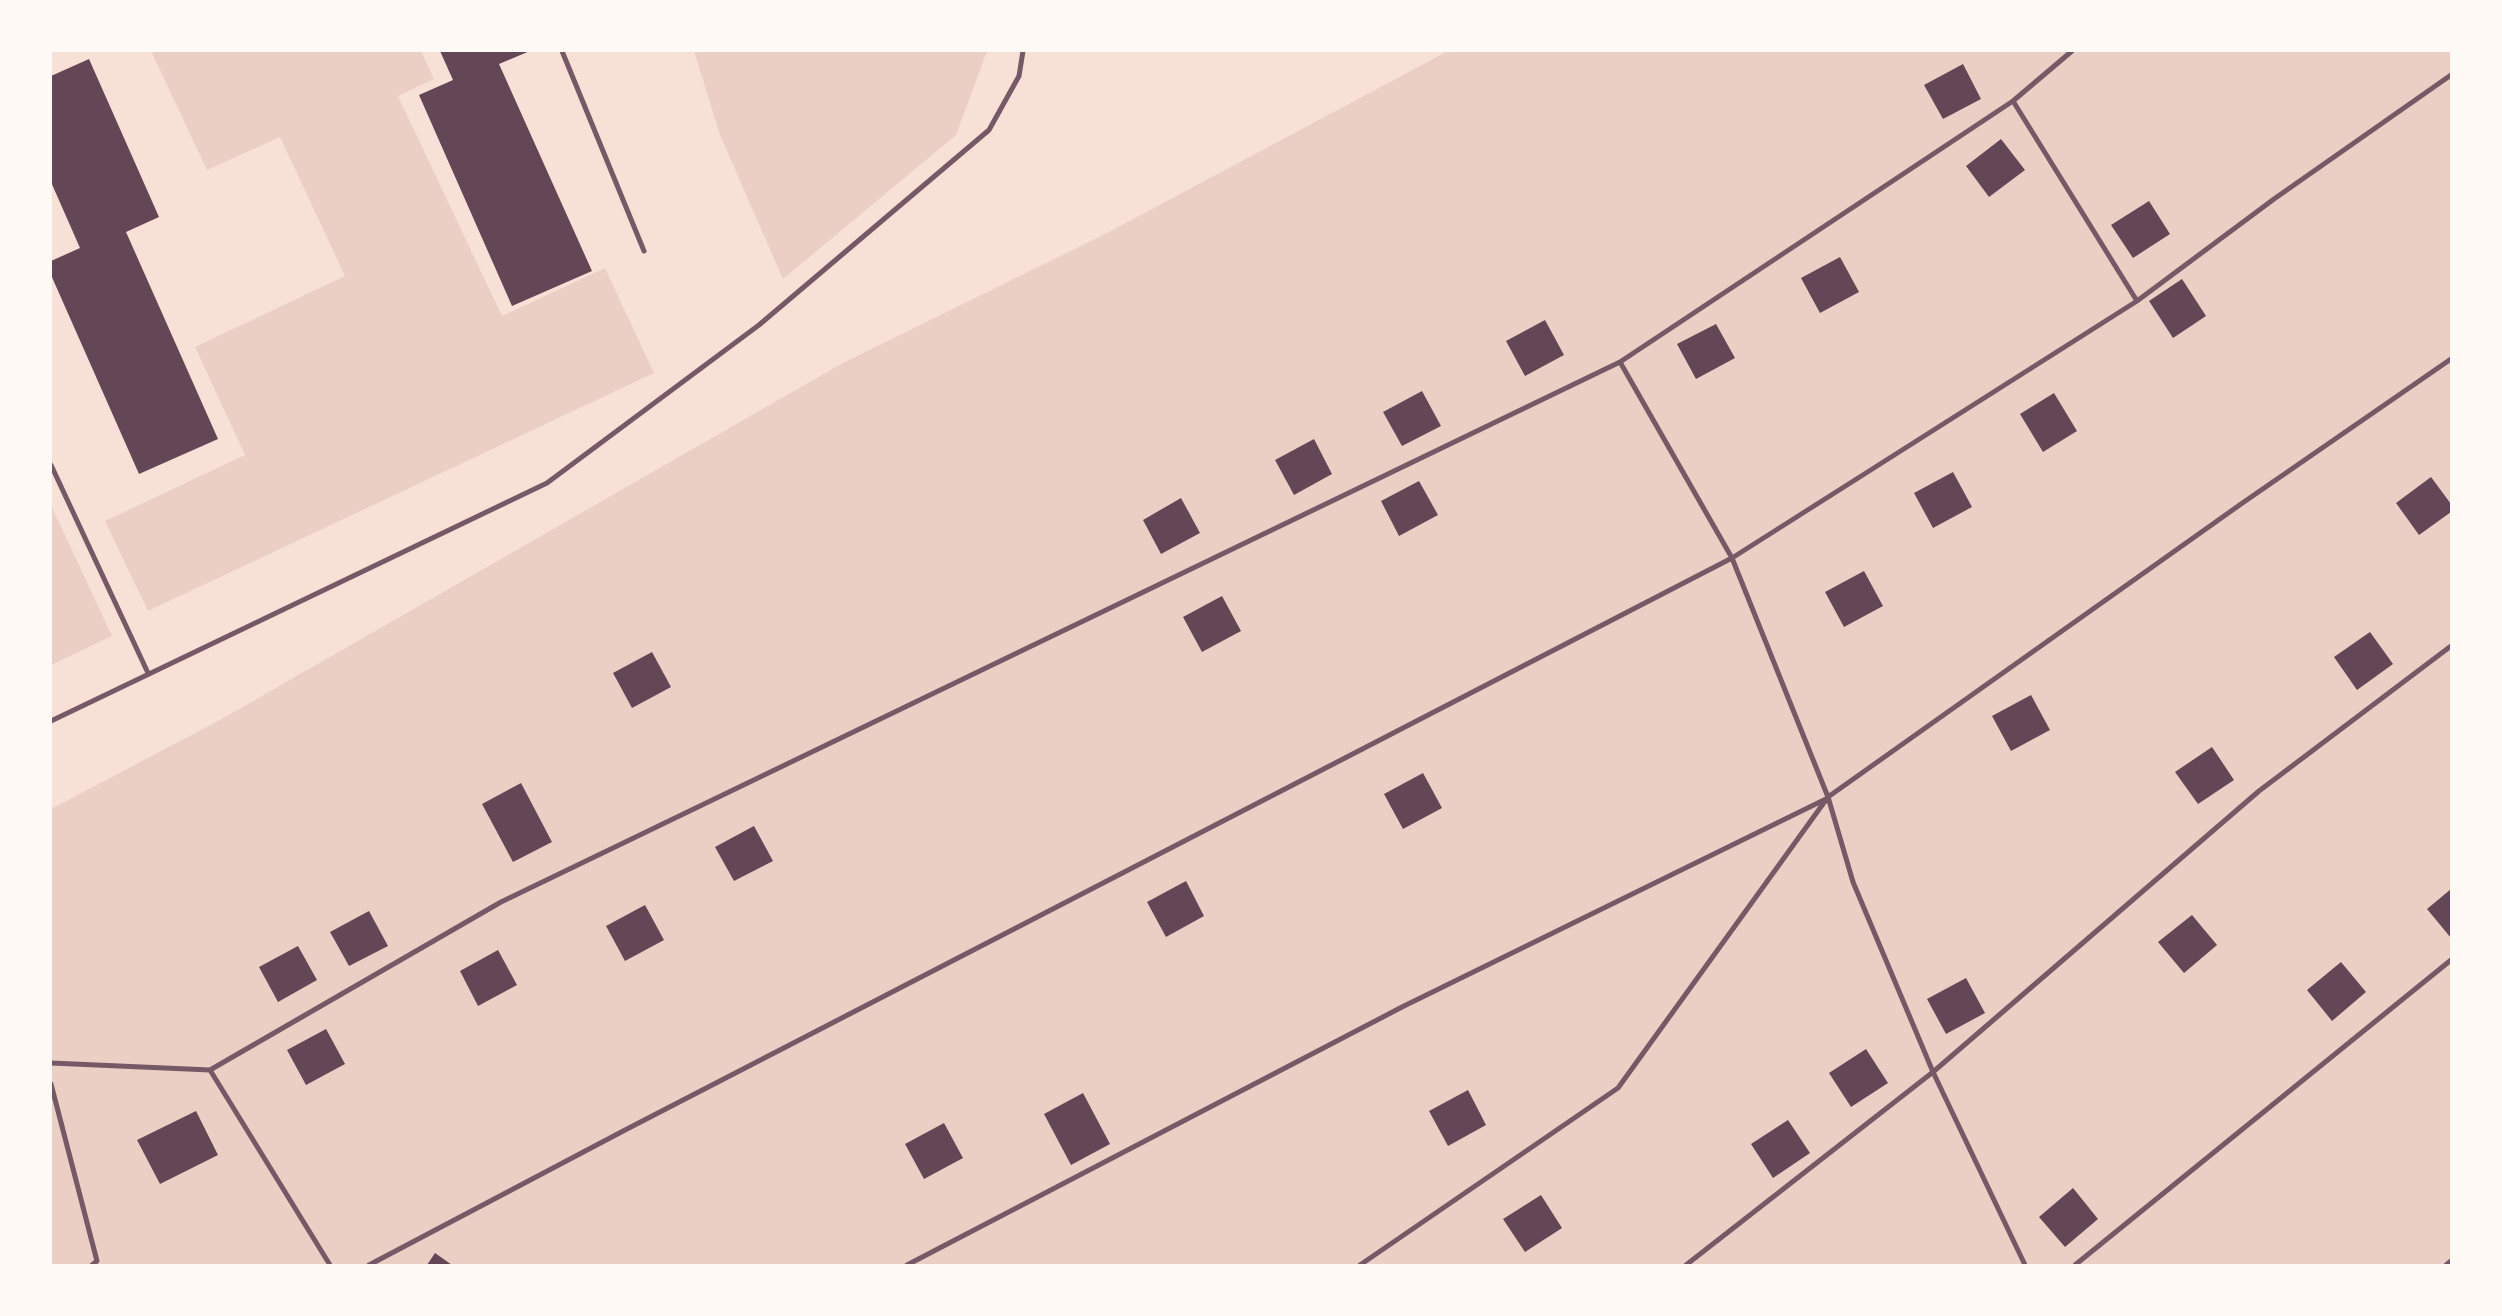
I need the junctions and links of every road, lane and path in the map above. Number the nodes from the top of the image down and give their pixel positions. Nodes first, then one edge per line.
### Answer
1 (562, 51) edge
2 (1023, 51) edge
3 (2072, 51) edge
4 (2451, 75) edge
5 (2012, 101) junction
6 (644, 251) dead end
7 (2137, 301) junction
8 (2451, 359) edge
9 (1620, 362) junction
10 (51, 465) edge
11 (1732, 558) junction
12 (2451, 646) edge
13 (148, 673) junction
14 (51, 721) edge
15 (1828, 797) junction
16 (2451, 960) edge
17 (51, 1063) edge
18 (210, 1070) junction
19 (1933, 1072) junction
20 (51, 1084) edge
21 (2451, 1261) edge
22 (92, 1265) edge
23 (330, 1265) edge
24 (369, 1265) edge
25 (907, 1265) edge
26 (1360, 1265) edge
27 (1686, 1265) edge
28 (2025, 1265) edge
29 (2075, 1265) edge
30 (2446, 1265) edge

1 - 6 lane
2 - 13 lane
3 - 5 lane
4 - 7 lane
5 - 7 lane
5 - 9 lane
7 - 11 lane
8 - 15 lane
9 - 11 lane
9 - 18 lane
10 - 13 lane
11 - 15 lane
11 - 24 lane
12 - 19 lane
13 - 14 lane
15 - 19 lane
15 - 25 lane
15 - 26 lane
16 - 29 lane
17 - 18 lane
18 - 23 lane
19 - 27 lane
19 - 28 lane
20 - 22 lane
21 - 30 lane

